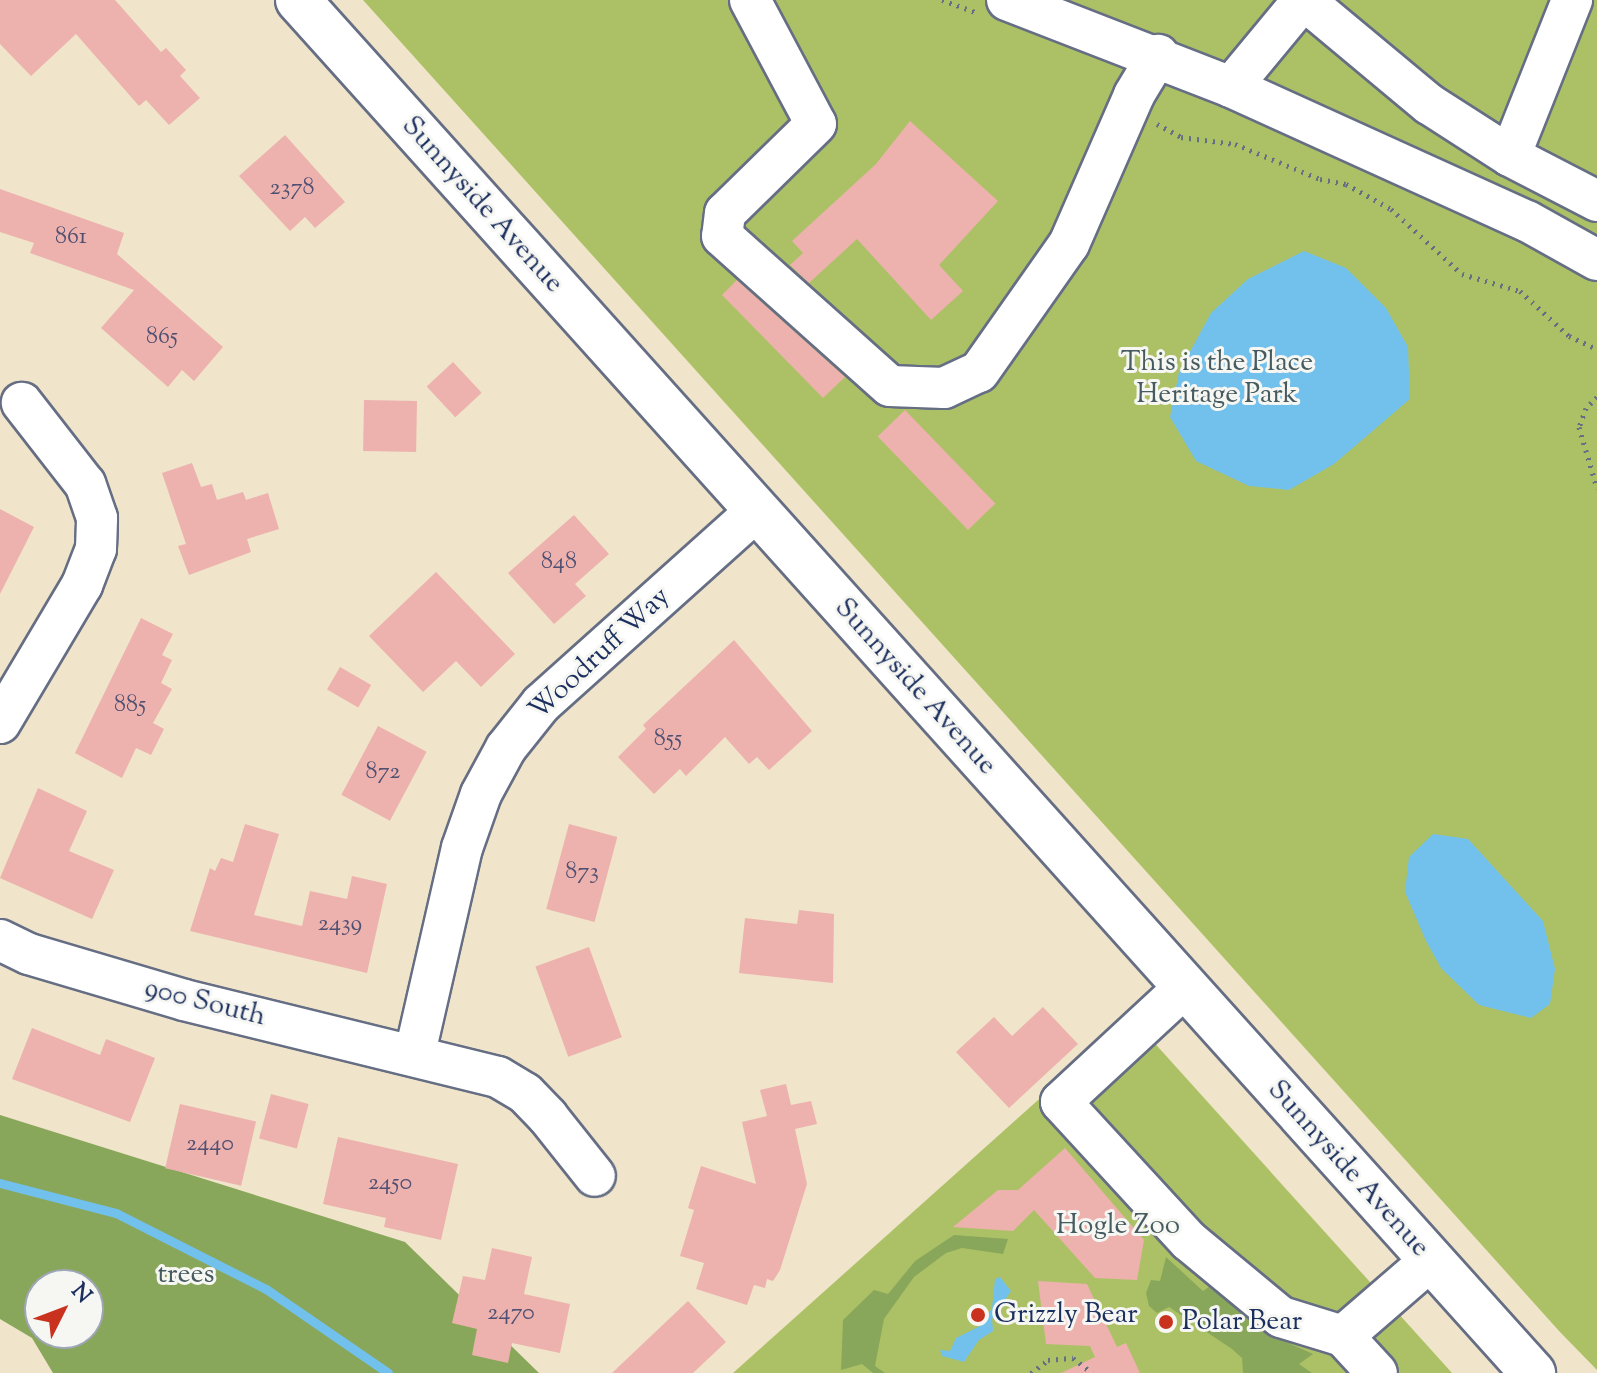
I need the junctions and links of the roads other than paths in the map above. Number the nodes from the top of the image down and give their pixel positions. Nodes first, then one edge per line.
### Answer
1 (298, 0) edge
2 (750, 0) edge
3 (1007, 0) edge
4 (1303, 0) edge
5 (1572, 0) edge
6 (1158, 55) junction
7 (1231, 87) junction
8 (1510, 156) junction
9 (1597, 201) edge
10 (1597, 260) edge
11 (22, 403) dead end
12 (757, 510) junction
13 (0, 723) edge
14 (0, 940) edge
15 (1185, 987) junction
16 (415, 1053) junction
17 (595, 1176) dead end
18 (1431, 1260) junction
19 (1343, 1336) junction
20 (1377, 1373) edge
21 (1533, 1373) edge

1 - 12 main road, Sunnyside Avenue
2 - 6 street
3 - 6 street
4 - 7 street
4 - 8 street
5 - 8 street
6 - 7 street
7 - 10 street
8 - 9 street
11 - 13 street
12 - 15 main road, Sunnyside Avenue
12 - 16 street, Woodruff Way
14 - 16 street, 900 South
15 - 18 main road, Sunnyside Avenue
15 - 19 street
16 - 17 street, 900 South
18 - 19 street
18 - 21 main road, Sunnyside Avenue
19 - 20 street

